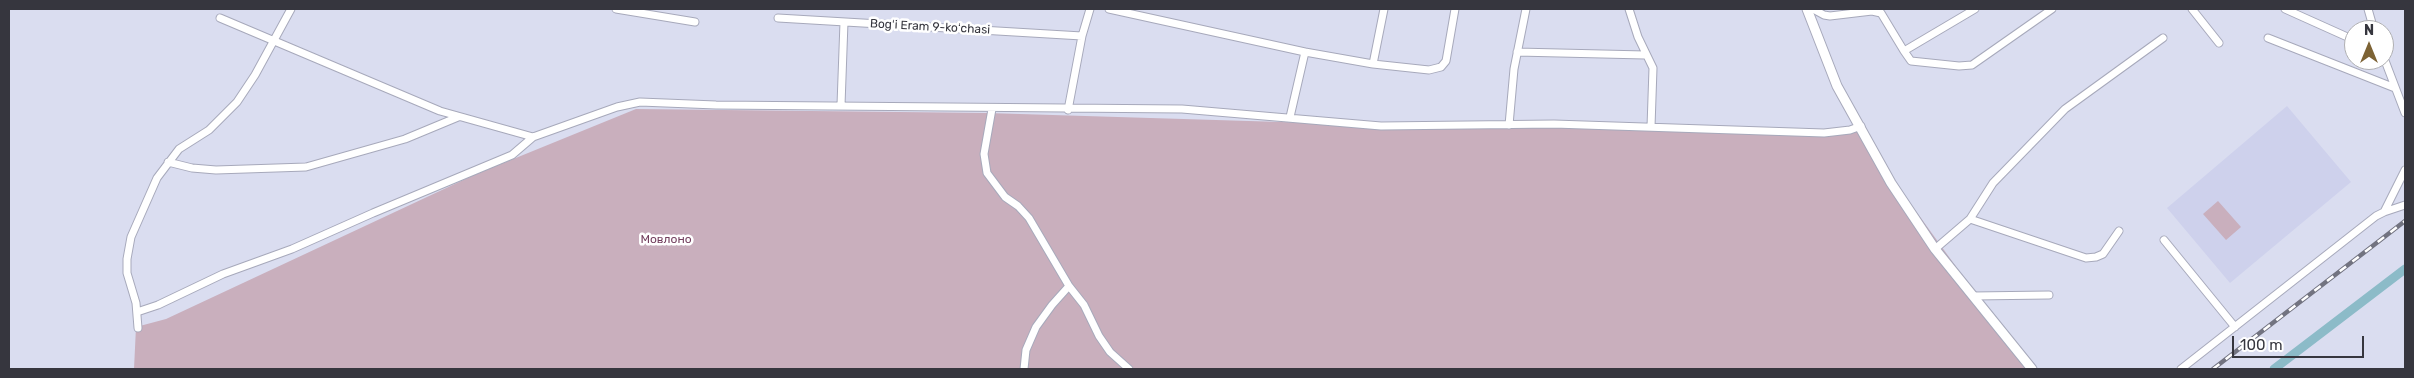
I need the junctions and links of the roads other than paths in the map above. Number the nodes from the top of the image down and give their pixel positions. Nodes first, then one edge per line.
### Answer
1 (291, 9) edge
2 (616, 9) edge
3 (1090, 9) edge
4 (1109, 9) edge
5 (1384, 9) edge
6 (1455, 9) edge
7 (1526, 9) edge
8 (1629, 9) edge
9 (1807, 9) edge
10 (1813, 9) edge
11 (1975, 9) edge
12 (2052, 9) edge
13 (2192, 9) edge
14 (2285, 9) edge
15 (1872, 10) edge
16 (220, 18) dead end
17 (778, 18) dead end
18 (695, 22) dead end
19 (844, 22) junction
20 (1082, 36) junction
21 (2344, 36) edge
22 (2163, 38) dead end
23 (2268, 38) dead end
24 (273, 39) junction
25 (2219, 43) dead end
26 (1904, 51) junction
27 (1306, 52) junction
28 (1517, 52) junction
29 (1645, 55) junction
30 (1373, 64) junction
31 (2388, 70) edge
32 (2395, 88) junction
33 (842, 105) junction
34 (992, 109) junction
35 (1068, 110) junction
36 (2405, 113) edge
37 (1290, 117) junction
38 (458, 118) junction
39 (1508, 124) junction
40 (1861, 126) junction
41 (1651, 127) junction
42 (533, 137) junction
43 (168, 162) junction
44 (2405, 170) edge
45 (2405, 206) edge
46 (2384, 212) junction
47 (1970, 219) junction
48 (2119, 231) dead end
49 (2164, 240) dead end
50 (1936, 249) junction
51 (1069, 286) junction
52 (2048, 295) dead end
53 (1973, 296) junction
54 (137, 312) junction
55 (2235, 327) junction
56 (138, 328) dead end
57 (1024, 369) edge
58 (1129, 369) edge
59 (2032, 369) edge
60 (2181, 369) edge

1 - 24 street
2 - 18 street
3 - 20 street
4 - 27 street
5 - 30 street
6 - 30 street
7 - 28 street
8 - 29 street
9 - 40 street
10 - 15 street
11 - 26 street
12 - 26 street
13 - 25 street
14 - 21 street
15 - 26 street
16 - 24 street
17 - 19 street, Bogʻi Eram 9-koʻchasi
19 - 20 street, Bogʻi Eram 9-koʻchasi
19 - 33 street
20 - 35 street
22 - 47 street
23 - 32 street
24 - 38 street
24 - 43 street
27 - 30 street
27 - 37 street
28 - 29 street
28 - 39 street
29 - 41 street
31 - 32 street
32 - 36 street
33 - 34 street
33 - 42 street
34 - 35 street
34 - 51 street
35 - 37 street
37 - 39 street
38 - 42 street
38 - 43 street
39 - 41 street
40 - 41 street
40 - 50 street
42 - 54 street
43 - 54 street
44 - 46 street
45 - 46 street
46 - 55 street
47 - 48 street
47 - 50 street
49 - 55 street
50 - 53 street
51 - 57 street
51 - 58 street
52 - 53 street
53 - 59 street
54 - 56 street
55 - 60 street

